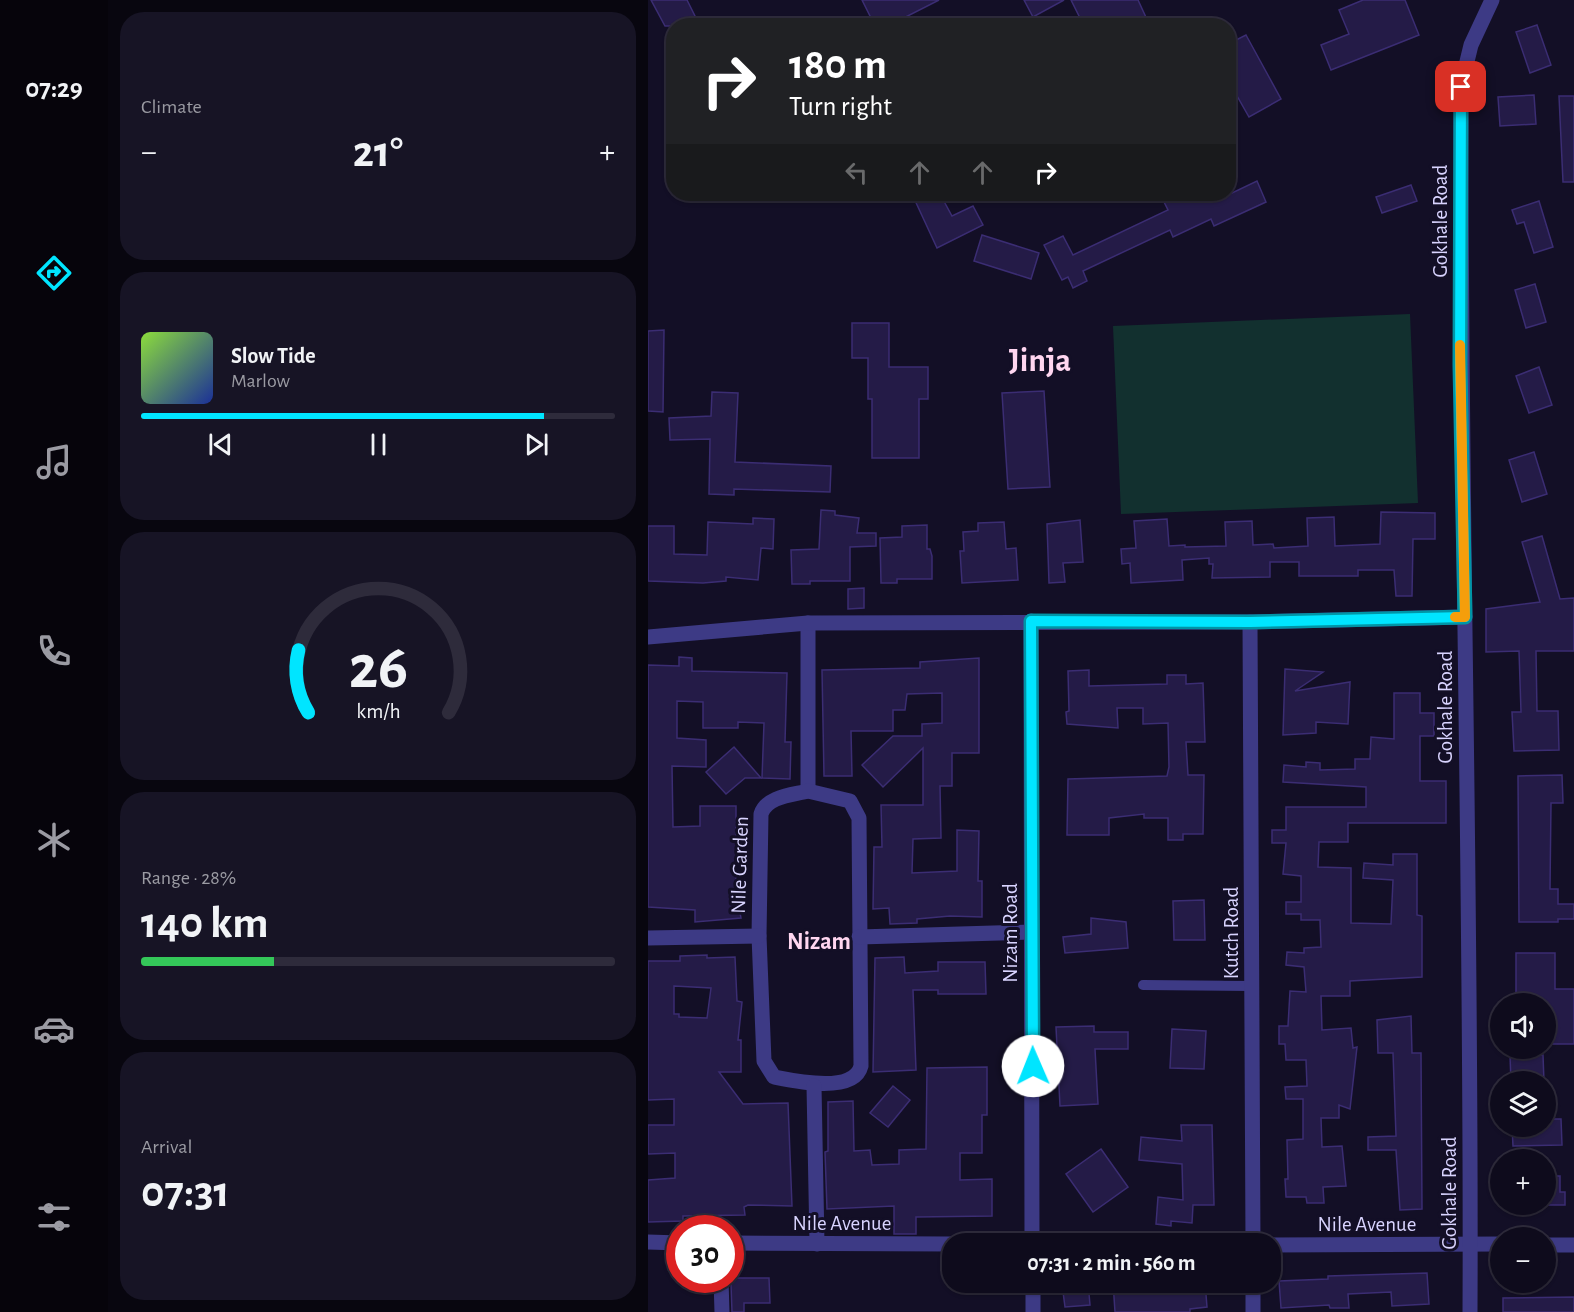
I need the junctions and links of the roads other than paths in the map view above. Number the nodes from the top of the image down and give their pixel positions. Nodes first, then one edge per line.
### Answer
1 (1492, 0) edge
2 (1465, 617) junction
3 (1031, 621) junction
4 (1250, 622) junction
5 (808, 623) junction
6 (648, 637) edge
7 (808, 791) junction
8 (1031, 932) junction
9 (759, 936) junction
10 (859, 937) junction
11 (648, 938) edge
12 (1143, 985) dead end
13 (1252, 986) junction
14 (814, 1086) junction
15 (1032, 1233) edge
16 (1253, 1233) edge
17 (648, 1242) edge
18 (666, 1243) edge
19 (744, 1243) edge
20 (817, 1244) junction
21 (942, 1244) edge
22 (1471, 1244) junction
23 (1490, 1244) edge
24 (1281, 1245) edge
25 (1556, 1245) edge
26 (1574, 1245) edge
27 (722, 1293) edge
28 (1032, 1293) edge
29 (1253, 1293) edge
30 (722, 1312) edge
31 (1033, 1312) edge
32 (1253, 1312) edge
33 (1470, 1312) edge

1 - 2 street, Gokhale Road
2 - 4 street
2 - 22 street, Gokhale Road
3 - 4 street
3 - 5 street
3 - 8 street, Nizam Road
4 - 13 street, Kutch Road
5 - 6 street
5 - 7 street
7 - 9 street, Nile Garden
7 - 10 street, Nile Garden
8 - 10 street
8 - 15 street, Nizam Road
9 - 11 street
9 - 14 street, Nile Garden
10 - 14 street, Nile Garden
12 - 13 lane
13 - 16 street, Kutch Road
14 - 20 street
17 - 18 street
19 - 20 street, Nile Avenue
20 - 21 street, Nile Avenue
22 - 23 street, Nile Avenue
22 - 24 street, Nile Avenue
22 - 33 street, Gokhale Road
25 - 26 street
27 - 30 street
28 - 31 street
29 - 32 street

